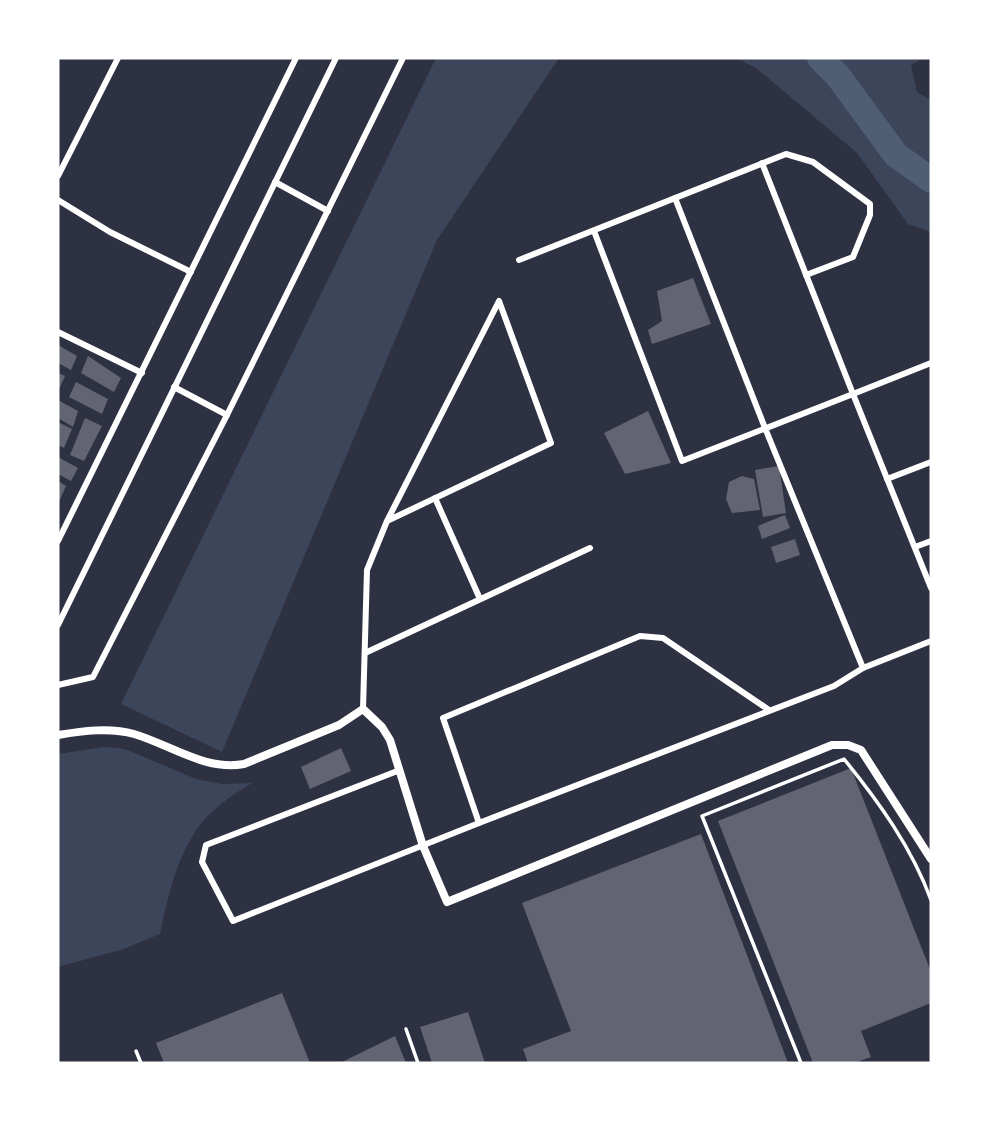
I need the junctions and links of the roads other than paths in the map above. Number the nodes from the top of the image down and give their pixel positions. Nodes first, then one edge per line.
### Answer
1 (118, 58) edge
2 (296, 58) edge
3 (336, 58) edge
4 (403, 58) edge
5 (762, 163) junction
6 (58, 176) edge
7 (275, 182) junction
8 (676, 198) junction
9 (58, 200) edge
10 (328, 211) junction
11 (594, 231) junction
12 (519, 260) dead end
13 (191, 272) junction
14 (806, 275) junction
15 (58, 331) edge
16 (931, 363) edge
17 (142, 373) junction
18 (174, 387) junction
19 (853, 394) junction
20 (227, 415) junction
21 (765, 428) junction
22 (931, 462) edge
23 (887, 480) junction
24 (435, 498) junction
25 (387, 522) junction
26 (58, 541) edge
27 (931, 541) edge
28 (915, 547) junction
29 (590, 548) dead end
30 (931, 588) edge
31 (480, 599) junction
32 (58, 625) edge
33 (931, 641) edge
34 (365, 653) junction
35 (863, 668) junction
36 (58, 685) edge
37 (363, 709) junction
38 (769, 710) junction
39 (58, 735) edge
40 (400, 770) junction
41 (479, 823) junction
42 (423, 846) junction
43 (931, 859) edge
44 (931, 900) edge
45 (406, 1029) dead end
46 (136, 1051) dead end
47 (141, 1063) edge
48 (418, 1063) edge
49 (801, 1063) edge

1 - 6 street
2 - 13 street
3 - 7 street
4 - 10 street
5 - 8 street
5 - 14 street
5 - 14 street
7 - 10 street
7 - 18 street
8 - 11 street
8 - 21 street
9 - 13 street
10 - 20 street
11 - 12 street
11 - 21 street
13 - 17 street
14 - 19 street
15 - 17 street
16 - 19 street
17 - 26 street
18 - 20 street
18 - 32 street
19 - 21 street
19 - 23 street
20 - 36 street
21 - 35 street
22 - 23 street
23 - 28 street
24 - 25 street
24 - 25 street
24 - 31 street
25 - 34 street
27 - 28 street
28 - 30 street
29 - 31 street
31 - 34 street
33 - 35 street
34 - 37 street
35 - 38 street
37 - 39 street
37 - 40 street
38 - 41 street
38 - 41 street
40 - 42 street
40 - 42 street
41 - 42 street
42 - 43 street
44 - 49 lane
45 - 48 lane
46 - 47 lane

